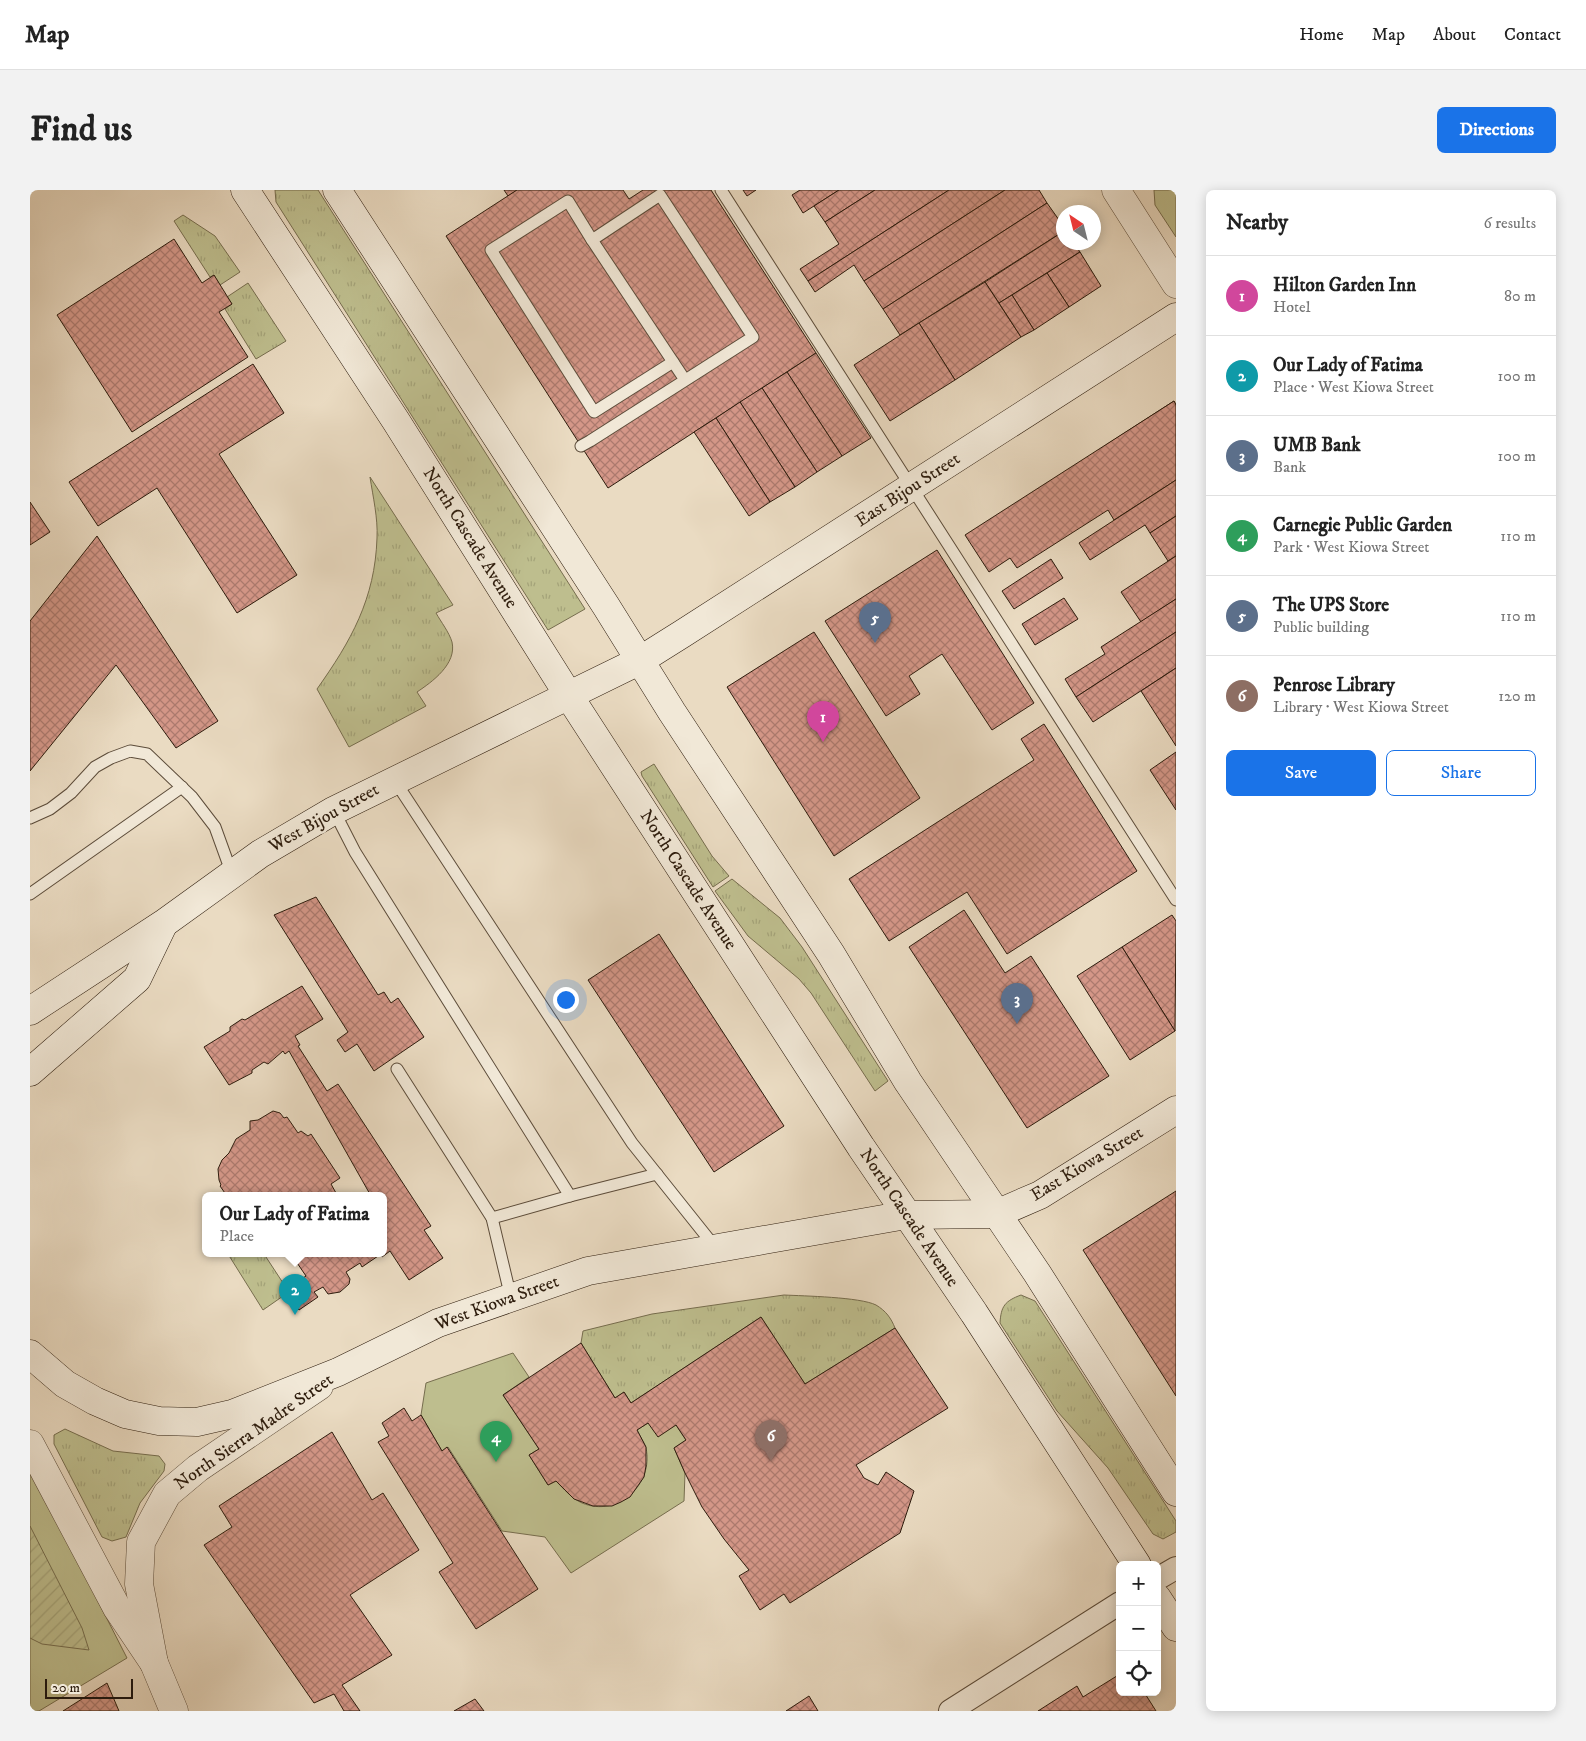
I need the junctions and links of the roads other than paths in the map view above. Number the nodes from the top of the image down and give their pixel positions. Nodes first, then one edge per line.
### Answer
1 (245, 190) edge
2 (337, 190) edge
3 (721, 190) edge
4 (1116, 190) edge
5 (664, 193) edge
6 (592, 240) junction
7 (1176, 284) edge
8 (1176, 317) edge
9 (673, 362) junction
10 (685, 380) junction
11 (581, 446) dead end
12 (912, 488) junction
13 (639, 661) junction
14 (569, 696) junction
15 (394, 779) junction
16 (182, 787) junction
17 (333, 810) junction
18 (30, 818) edge
19 (232, 874) junction
20 (30, 894) edge
21 (1176, 900) edge
22 (163, 924) junction
23 (30, 1011) edge
24 (397, 1069) dead end
25 (30, 1072) edge
26 (1176, 1110) edge
27 (657, 1174) junction
28 (570, 1196) junction
29 (996, 1214) junction
30 (906, 1215) junction
31 (492, 1218) junction
32 (715, 1247) junction
33 (511, 1298) junction
34 (30, 1354) edge
35 (338, 1372) junction
36 (30, 1444) edge
37 (1176, 1492) edge
38 (1134, 1561) edge
39 (1176, 1568) edge
40 (1161, 1577) edge
41 (1161, 1604) edge
42 (1116, 1606) edge
43 (1176, 1627) edge
44 (154, 1663) junction
45 (174, 1711) edge
46 (950, 1711) edge

1 - 14 main road, North Cascade Avenue
2 - 13 main road
3 - 12 lane
4 - 7 main road
5 - 6 lane
5 - 10 lane
6 - 9 lane
6 - 9 lane
8 - 12 main road, East Bijou Street
9 - 10 lane
10 - 11 lane
12 - 13 main road, East Bijou Street
12 - 21 lane
13 - 14 main road, West Bijou Street
13 - 29 main road
14 - 15 main road, West Bijou Street
14 - 30 main road, North Cascade Avenue
15 - 17 main road, West Bijou Street
15 - 27 lane
16 - 18 lane
16 - 19 lane
16 - 20 lane
17 - 19 main road, West Bijou Street
17 - 28 lane
19 - 22 main road, West Bijou Street
22 - 23 main road, West Bijou Street
22 - 25 main road
24 - 31 lane
26 - 29 main road, East Kiowa Street
27 - 28 lane
27 - 32 lane
28 - 31 lane
29 - 30 main road, West Kiowa Street
29 - 37 main road
30 - 32 main road, West Kiowa Street
30 - 38 main road, North Cascade Avenue
31 - 33 lane
32 - 33 main road, West Kiowa Street
33 - 35 main road, West Kiowa Street
34 - 35 main road, West Kiowa Street
35 - 44 main road, North Sierra Madre Street
36 - 44 main road, North Sierra Madre Street
39 - 40 street
41 - 43 main road
42 - 46 street
44 - 45 main road, North Sierra Madre Street

